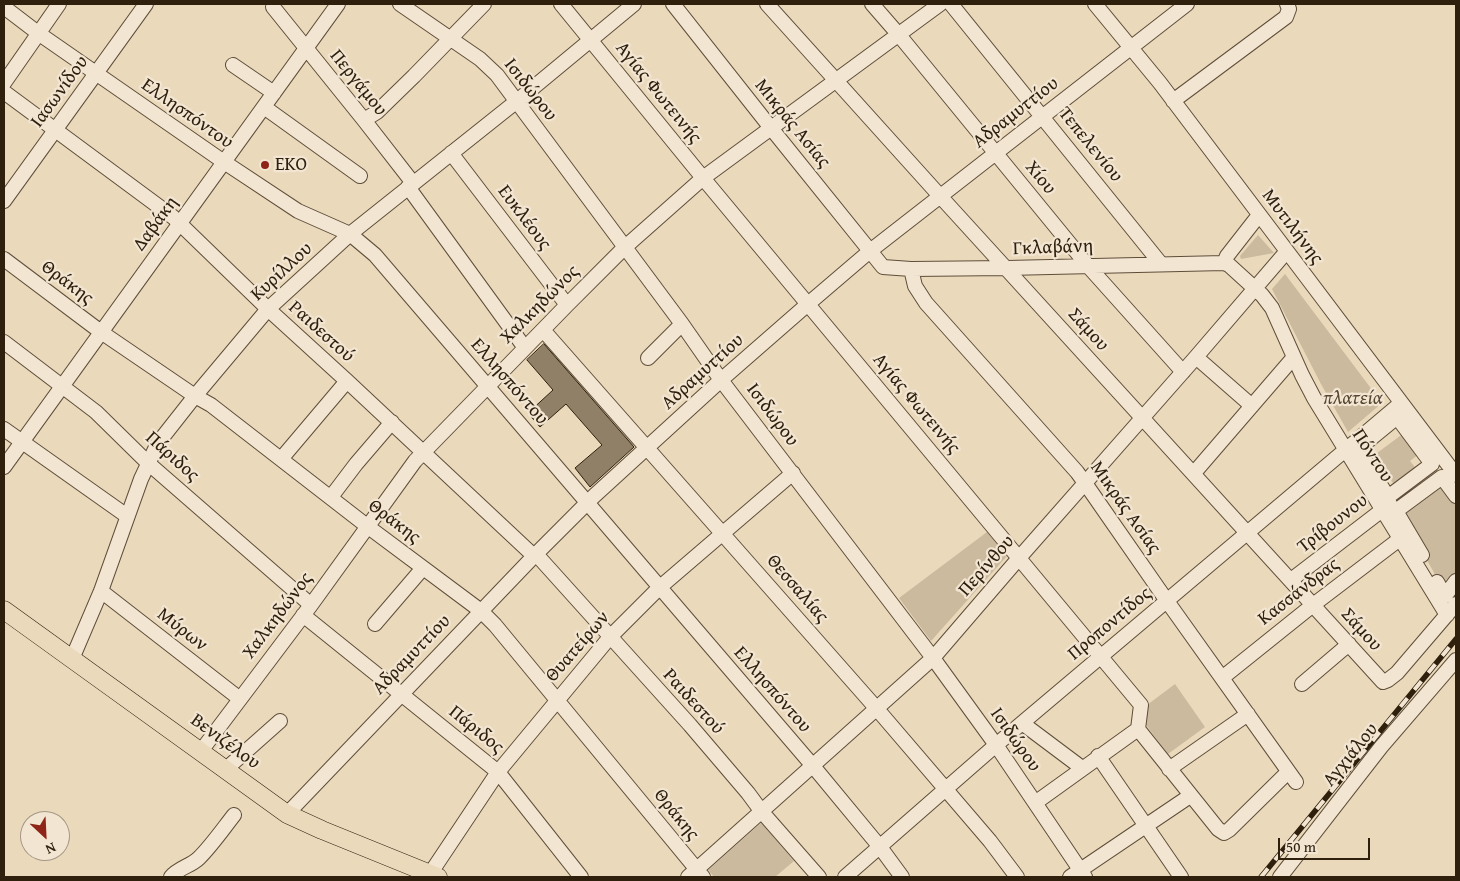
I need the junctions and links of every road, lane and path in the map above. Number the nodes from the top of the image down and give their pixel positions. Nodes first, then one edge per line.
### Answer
1 (59, 4) edge
2 (338, 4) edge
3 (400, 4) edge
4 (484, 4) edge
5 (561, 4) edge
6 (634, 4) edge
7 (674, 4) edge
8 (767, 4) edge
9 (872, 4) edge
10 (940, 4) edge
11 (951, 4) edge
12 (1095, 4) edge
13 (1187, 4) edge
14 (1287, 4) edge
15 (142, 5) edge
16 (4, 7) edge
17 (273, 7) dead end
18 (38, 33) junction
19 (899, 34) junction
20 (450, 38) junction
21 (590, 40) junction
22 (1131, 46) junction
23 (306, 48) junction
24 (233, 65) dead end
25 (96, 74) junction
26 (836, 80) junction
27 (4, 83) edge
28 (4, 92) edge
29 (274, 93) junction
30 (1173, 100) junction
31 (517, 101) junction
32 (264, 107) junction
33 (1042, 116) junction
34 (364, 120) junction
35 (771, 128) junction
36 (56, 129) junction
37 (451, 153) junction
38 (995, 153) junction
39 (224, 162) junction
40 (360, 176) dead end
41 (702, 178) junction
42 (411, 185) junction
43 (940, 196) junction
44 (4, 201) edge
45 (1259, 215) junction
46 (180, 224) junction
47 (350, 234) junction
48 (624, 248) junction
49 (870, 251) junction
50 (1287, 251) junction
51 (4, 259) edge
52 (1224, 263) junction
53 (1161, 264) junction
54 (1088, 266) junction
55 (883, 267) joint
56 (1007, 268) junction
57 (911, 269) junction
58 (1255, 288) junction
59 (808, 304) junction
60 (567, 305) junction
61 (268, 309) junction
62 (682, 324) junction
63 (542, 330) junction
64 (101, 332) junction
65 (4, 342) edge
66 (525, 348) junction
67 (1196, 357) junction
68 (648, 358) dead end
69 (1294, 358) junction
70 (1183, 372) junction
71 (722, 380) junction
72 (347, 381) junction
73 (63, 385) junction
74 (488, 386) junction
75 (195, 396) junction
76 (1401, 403) junction
77 (1252, 406) junction
78 (1143, 418) junction
79 (392, 422) junction
80 (4, 429) edge
81 (22, 442) junction
82 (647, 448) junction
83 (1351, 449) junction
84 (424, 451) junction
85 (281, 458) junction
86 (1446, 461) junction
87 (148, 462) junction
88 (4, 467) edge
89 (793, 473) junction
90 (1194, 473) junction
91 (1456, 475) edge
92 (1085, 483) junction
93 (1456, 496) edge
94 (331, 497) junction
95 (588, 502) junction
96 (1383, 509) junction
97 (127, 516) junction
98 (367, 526) junction
99 (1248, 532) junction
100 (723, 533) junction
101 (1401, 538) junction
102 (535, 555) junction
103 (1019, 558) junction
104 (423, 568) junction
105 (1291, 580) junction
106 (1456, 581) edge
107 (659, 588) junction
108 (101, 591) junction
109 (1167, 601) junction
110 (1313, 605) junction
111 (4, 610) edge
112 (307, 610) junction
113 (482, 610) junction
114 (1452, 610) edge
115 (375, 624) dead end
116 (610, 637) junction
117 (1349, 644) junction
118 (1101, 656) junction
119 (933, 658) junction
120 (72, 659) junction
121 (1456, 660) edge
122 (1222, 678) junction
123 (1302, 684) dead end
124 (401, 694) junction
125 (240, 699) junction
126 (557, 700) junction
127 (878, 708) junction
128 (1248, 714) junction
129 (280, 721) dead end
130 (1022, 723) junction
131 (1138, 728) junction
132 (996, 745) junction
133 (201, 751) junction
134 (1098, 756) junction
135 (813, 766) junction
136 (1082, 768) junction
137 (226, 769) junction
138 (1169, 769) junction
139 (498, 772) junction
140 (946, 789) junction
141 (1190, 796) junction
142 (1035, 803) junction
143 (762, 812) junction
144 (287, 814) junction
145 (234, 815) dead end
146 (1146, 825) junction
147 (880, 847) junction
148 (696, 875) edge
149 (1079, 875) edge
150 (1285, 875) edge
151 (432, 876) edge
152 (171, 877) edge
153 (581, 877) edge
154 (819, 877) edge
155 (845, 877) edge
156 (902, 877) edge
157 (1017, 877) edge
158 (1181, 877) edge

1 - 18 street
2 - 23 street, Δαβάκη
3 - 20 street, Ισιδώρου
4 - 20 street
5 - 21 street, Αγίας Φωτεινής
6 - 21 street, Κυρίλλου
7 - 35 street, Μικράς Ασίας
8 - 26 street, Σάμου
9 - 19 street, Χίου
10 - 19 street, Χαλκηδώνος
11 - 33 street, Τεπελενίου
12 - 22 street, Μυτιλήνης
13 - 22 street, Αδραμυττίου
14 - 30 street
15 - 25 street, Ιασωνίδου
16 - 18 street, Ελλησπόντου
17 - 23 street, Περγάμου
18 - 25 street, Ελλησπόντου
18 - 27 street
19 - 26 street, Χαλκηδώνος
19 - 38 street, Χίου
20 - 31 street, Ισιδώρου
20 - 34 street
21 - 31 street, Κυρίλλου
21 - 41 street, Αγίας Φωτεινής
22 - 30 street, Μυτιλήνης
22 - 33 street, Αδραμυττίου
23 - 29 street, Δαβάκη
23 - 34 street, Περγάμου
24 - 29 street
25 - 36 street, Ιασωνίδου
25 - 39 street, Ελλησπόντου
26 - 35 street, Χαλκηδώνος
26 - 43 street, Σάμου
28 - 36 street, Ραιδεστού
29 - 32 street, Δαβάκη
30 - 45 street, Μυτιλήνης
31 - 37 street, Κυρίλλου
31 - 48 street, Ισιδώρου
32 - 39 street, Δαβάκη
32 - 40 street
33 - 38 street, Αδραμυττίου
33 - 53 street, Τεπελενίου
34 - 42 street, Περγάμου
35 - 41 street, Χαλκηδώνος
35 - 49 street, Μικράς Ασίας
36 - 44 street, Ιασωνίδου
36 - 46 street, Ραιδεστού
37 - 42 street, Κυρίλλου
37 - 60 street, Ευκλέους
38 - 43 street, Αδραμυττίου
38 - 54 street, Χίου
39 - 46 street, Δαβάκη
39 - 47 street, Ελλησπόντου
41 - 48 street, Χαλκηδώνος
41 - 59 street, Αγίας Φωτεινής
42 - 47 street, Κυρίλλου
42 - 66 street, Περγάμου
43 - 49 street, Αδραμυττίου
43 - 56 street, Σάμου
45 - 50 street, Μυτιλήνης
45 - 52 street
46 - 61 street, Ραιδεστού
46 - 64 street, Δαβάκη
47 - 61 street, Κυρίλλου
47 - 74 street, Ελλησπόντου
48 - 60 street, Χαλκηδώνος
48 - 62 street, Ισιδώρου
49 - 55 street, Μικράς Ασίας
49 - 59 street, Αδραμυττίου
50 - 58 street, Περίνθου
50 - 76 street, Μυτιλήνης
51 - 64 street, Θράκης
52 - 53 street, Γκλαβάνη
52 - 58 street
53 - 54 street, Γκλαβάνη
54 - 56 street, Γκλαβάνη
54 - 70 street, Χίου
55 - 57 street, Γκλαβάνη
56 - 57 street, Γκλαβάνη
56 - 78 street, Σάμου
57 - 92 street, Μικράς Ασίας
58 - 67 street, Περίνθου
58 - 69 street, Πόντου
59 - 71 street, Αδραμυττίου
59 - 103 street, Αγίας Φωτεινής
60 - 63 street, Χαλκηδώνος
61 - 72 street, Ραιδεστού
61 - 75 street, Κυρίλλου
62 - 68 street
62 - 71 street, Ισιδώρου
63 - 66 street, Χαλκηδώνος
63 - 82 street, Θεσσαλίας
64 - 73 street, Δαβάκη
64 - 75 street, Θράκης
65 - 73 street, Πάριδος
66 - 74 street, Χαλκηδώνος
67 - 70 street, Περίνθου
67 - 77 street
69 - 77 street
69 - 83 street, Πόντου
70 - 78 street, Περίνθου
71 - 82 street, Αδραμυττίου
71 - 89 street, Ισιδώρου
72 - 79 street, Ραιδεστού
72 - 85 street
73 - 81 street, Δαβάκη
73 - 87 street, Πάριδος
74 - 84 street, Χαλκηδώνος
74 - 95 street, Ελλησπόντου
75 - 85 street, Θράκης
75 - 87 street, Κυρίλλου
76 - 83 street, Προποντίδος
76 - 86 street, Μυτιλήνης
77 - 90 street
78 - 90 street, Σάμου
78 - 92 street, Περίνθου
79 - 84 street, Ραιδεστού
79 - 94 street
80 - 81 street
81 - 88 street, Δαβάκη
81 - 97 street
82 - 95 street, Αδραμυττίου
82 - 100 street, Θεσσαλίας
83 - 83 street
83 - 96 street, Πόντου
83 - 99 street, Προποντίδος
84 - 98 street, Χαλκηδώνος
84 - 102 street, Ραιδεστού
85 - 94 street, Θράκης
86 - 91 street, Μυτιλήνης
86 - 96 street, Τρίβουνου
87 - 97 street, Κυρίλλου
87 - 112 street, Πάριδος
89 - 100 street, Θυατείρων
89 - 119 street, Ισιδώρου
90 - 99 street, Σάμου
92 - 103 street, Περίνθου
92 - 109 street, Μικράς Ασίας
93 - 106 street
94 - 98 street, Θράκης
95 - 102 street, Αδραμυττίου
95 - 107 street, Ελλησπόντου
96 - 101 street, Πόντου
96 - 105 street, Τρίβουνου
97 - 108 street, Κυρίλλου
98 - 104 street, Θράκης
98 - 112 street, Χαλκηδώνος
99 - 105 street, Σάμου
99 - 109 street, Προποντίδος
100 - 107 street, Θυατείρων
100 - 127 street, Θεσσαλίας
101 - 110 street, Κασσάνδρας
101 - 114 street, Πόντου
102 - 113 street, Αδραμυττίου
102 - 116 street, Ραιδεστού
103 - 118 street, Αγίας Φωτεινής
103 - 119 street, Περίνθου
104 - 113 street, Θράκης
104 - 115 street
105 - 110 street, Σάμου
107 - 116 street, Θυατείρων
107 - 135 street, Ελλησπόντου
108 - 120 street, Κυρίλλου
108 - 125 street, Μύρων
109 - 118 street, Προποντίδος
109 - 122 street, Μικράς Ασίας
110 - 117 street, Σάμου
110 - 122 street, Κασσάνδρας
111 - 120 main road, Βενιζέλου
112 - 124 street, Πάριδος
112 - 125 street, Χαλκηδώνος
113 - 124 street, Αδραμυττίου
113 - 126 street, Θράκης
114 - 117 street, Σάμου
116 - 126 street, Θυατείρων
116 - 143 street, Ραιδεστού
117 - 123 street
118 - 130 street, Προποντίδος
118 - 131 street, Αγίας Φωτεινής
119 - 127 street, Περίνθου
119 - 132 street, Ισιδώρου
120 - 133 main road, Βενιζέλου
121 - 150 street, Αγχιάλου
122 - 128 street, Μικράς Ασίας
124 - 139 street, Πάριδος
124 - 144 street, Αδραμυττίου
125 - 133 street, Χαλκηδώνος
126 - 139 street, Θυατείρων
126 - 148 street, Θράκης
127 - 135 street, Περίνθου
127 - 140 street, Θεσσαλίας
128 - 138 street
128 - 141 street, Μικράς Ασίας
129 - 137 street
130 - 132 street, Προποντίδος
130 - 136 street
131 - 134 street
131 - 138 street
132 - 140 street, Προποντίδος
132 - 142 street, Ισιδώρου
133 - 137 main road, Βενιζέλου
134 - 136 street
134 - 146 street
135 - 143 street, Περίνθου
135 - 147 street, Ελλησπόντου
136 - 142 street
137 - 144 main road, Βενιζέλου
138 - 141 street
139 - 151 street, Θυατείρων
139 - 153 street, Πάριδος
140 - 147 street, Προποντίδος
140 - 157 street, Θεσσαλίας
141 - 146 street
142 - 149 street, Ισιδώρου
143 - 148 street, Περίνθου
143 - 154 street, Ραιδεστού
144 - 151 main road, Βενιζέλου
145 - 152 street
146 - 149 street
146 - 158 street
147 - 155 street, Προποντίδος
147 - 156 street, Ελλησπόντου

